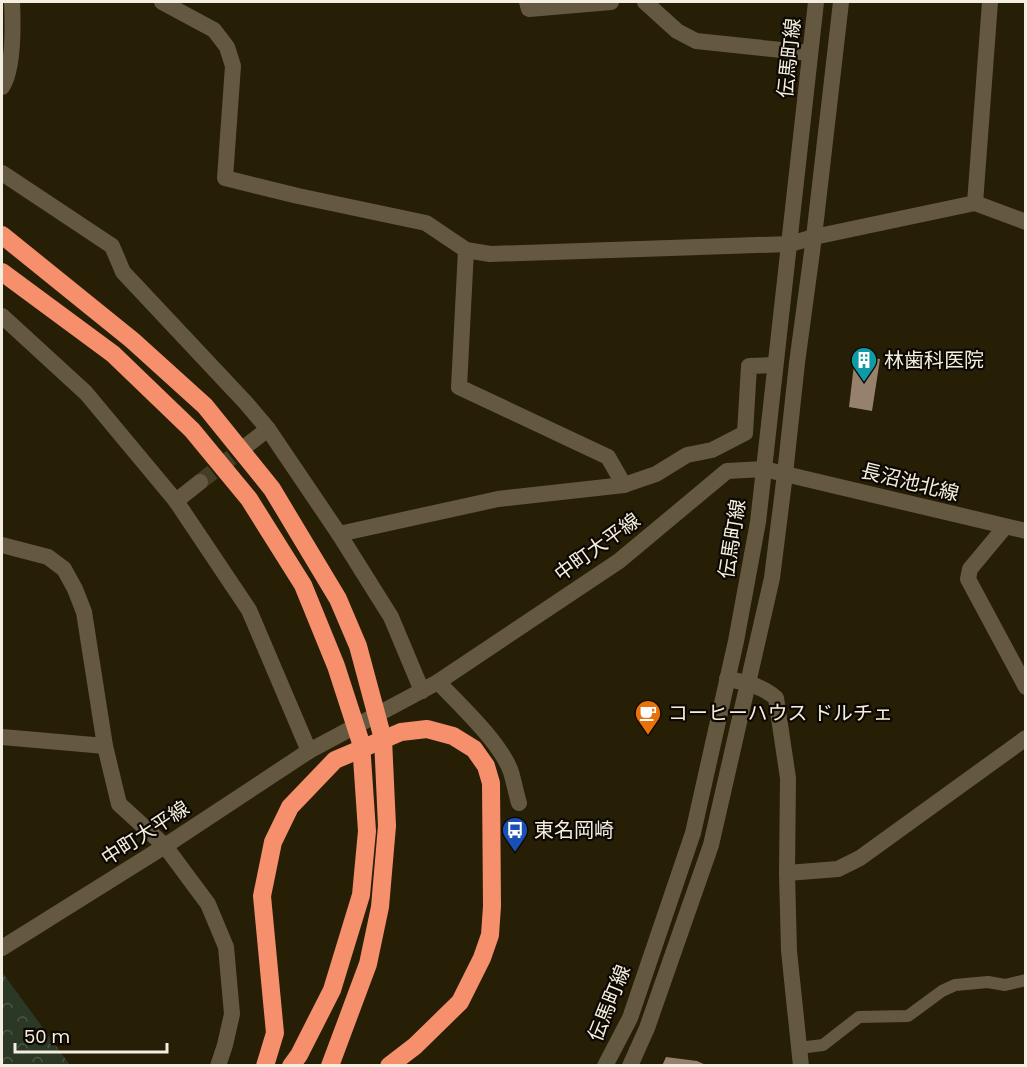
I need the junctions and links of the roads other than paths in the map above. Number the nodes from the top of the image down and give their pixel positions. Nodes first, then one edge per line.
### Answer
1 (12, 2) edge
2 (162, 2) edge
3 (526, 2) edge
4 (612, 2) edge
5 (645, 2) edge
6 (816, 2) edge
7 (841, 2) edge
8 (990, 2) edge
9 (810, 53) junction
10 (2, 87) edge
11 (2, 173) edge
12 (975, 203) junction
13 (1026, 222) edge
14 (2, 235) edge
15 (814, 237) junction
16 (2, 241) edge
17 (790, 244) junction
18 (466, 250) junction
19 (37, 263) junction
20 (4, 274) edge
21 (2, 316) edge
22 (775, 365) junction
23 (267, 429) junction
24 (246, 446) tunnel mouth
25 (764, 470) junction
26 (785, 474) junction
27 (200, 482) tunnel mouth
28 (624, 485) junction
29 (176, 501) junction
30 (1005, 527) junction
31 (1026, 531) edge
32 (339, 534) junction
33 (2, 545) edge
34 (728, 679) junction
35 (438, 682) junction
36 (748, 683) junction
37 (1026, 687) edge
38 (422, 691) junction
39 (2, 737) edge
40 (1026, 738) edge
41 (105, 746) junction
42 (309, 751) junction
43 (519, 803) dead end
44 (165, 846) junction
45 (787, 873) junction
46 (2, 948) edge
47 (1026, 980) edge
48 (799, 1048) junction
49 (218, 1065) edge
50 (265, 1065) edge
51 (291, 1065) edge
52 (330, 1065) edge
53 (389, 1065) edge
54 (605, 1065) edge
55 (630, 1065) edge
56 (801, 1065) edge

1 - 10 street
2 - 18 street
3 - 4 street
5 - 9 street
6 - 9 street, 伝馬町線
7 - 15 street
8 - 12 street
9 - 17 street, 伝馬町線
11 - 23 street
12 - 13 street
12 - 15 street
14 - 19 highway
15 - 17 street
15 - 26 street
16 - 19 highway
17 - 18 street
17 - 22 street, 伝馬町線
18 - 28 street
19 - 52 highway
20 - 51 highway
21 - 29 street
22 - 25 street, 伝馬町線
22 - 28 street
23 - 24 street
23 - 32 street
25 - 26 street, 中町大平線
25 - 34 street, 伝馬町線
25 - 35 street, 中町大平線
26 - 30 street, 長沼池北線
26 - 36 street
27 - 29 street
28 - 32 street
29 - 42 street
30 - 31 street, 長沼池北線
30 - 37 street
32 - 38 street
33 - 41 street
34 - 36 street
34 - 54 street, 伝馬町線
35 - 38 street, 中町大平線
35 - 43 street
36 - 45 street
36 - 55 street
38 - 42 street, 中町大平線
39 - 41 street
40 - 45 street
41 - 44 street
42 - 44 street, 中町大平線
44 - 46 street, 中町大平線
44 - 49 street
45 - 48 street
47 - 48 lane
48 - 56 street
50 - 53 highway

